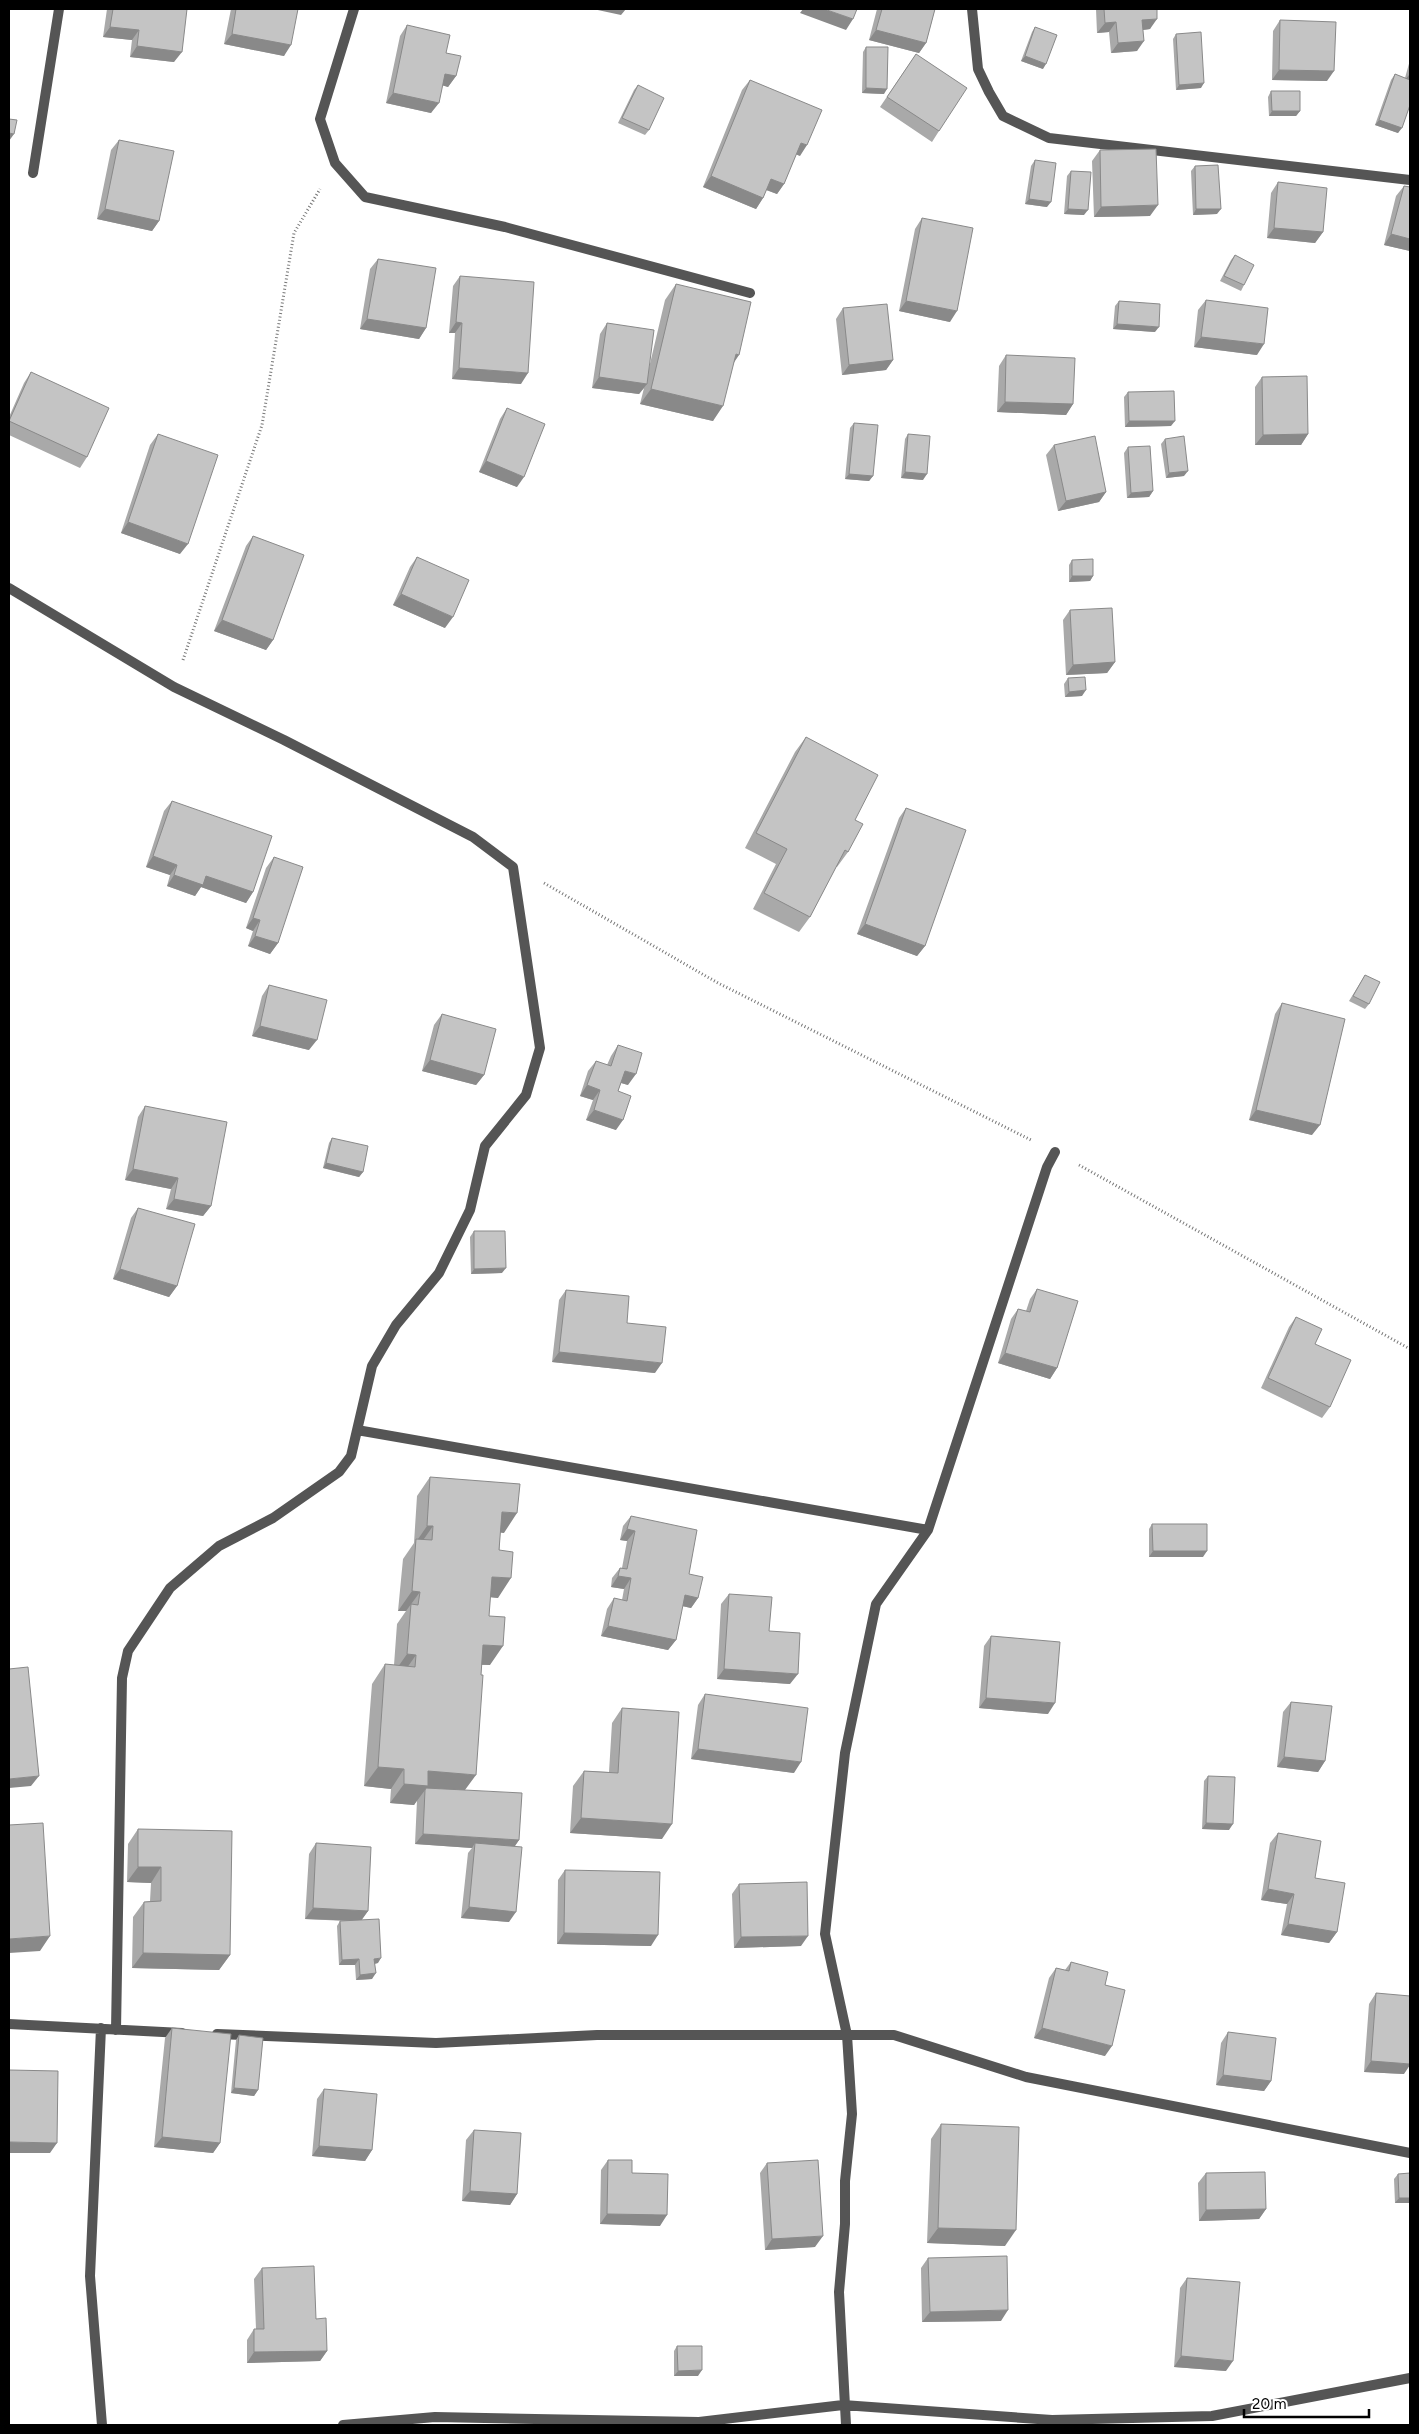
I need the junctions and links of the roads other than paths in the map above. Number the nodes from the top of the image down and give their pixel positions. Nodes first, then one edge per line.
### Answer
1 (59, 9) edge
2 (354, 9) edge
3 (972, 9) edge
4 (33, 173) dead end
5 (1410, 180) edge
6 (750, 293) dead end
7 (9, 588) edge
8 (1055, 1152) road end
9 (357, 1430) junction
10 (928, 1530) junction
11 (9, 2024) edge
12 (101, 2028) junction
13 (116, 2030) junction
14 (847, 2035) junction
15 (1410, 2153) edge
16 (1410, 2378) edge
17 (843, 2405) junction
18 (102, 2425) edge
19 (343, 2425) edge
20 (846, 2425) edge

1 - 4 street
2 - 6 street
3 - 5 street
7 - 9 street
8 - 10 street
9 - 10 street
9 - 13 street
10 - 14 street
11 - 12 street
12 - 13 street
12 - 18 street
13 - 14 street
14 - 15 street
14 - 17 street
16 - 17 street
17 - 19 street
17 - 20 street

